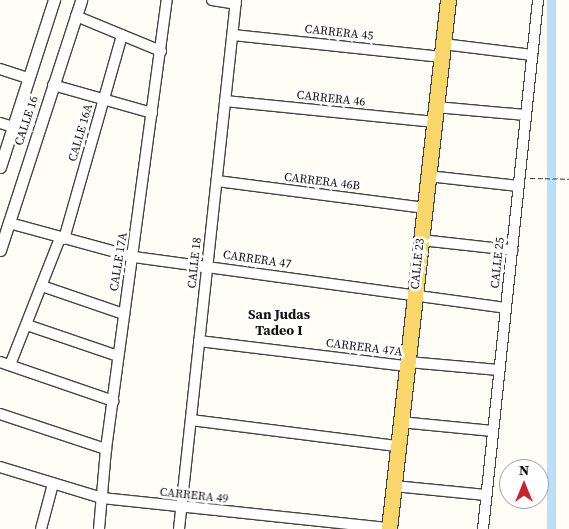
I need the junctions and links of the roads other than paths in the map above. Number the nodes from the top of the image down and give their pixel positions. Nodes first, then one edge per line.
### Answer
1 (54, 0) edge
2 (81, 0) edge
3 (167, 0) edge
4 (212, 0) edge
5 (448, 0) edge
6 (538, 0) edge
7 (236, 2) edge
8 (76, 16) junction
9 (122, 35) junction
10 (233, 35) junction
11 (160, 51) junction
12 (443, 51) junction
13 (532, 54) junction
14 (0, 69) edge
15 (28, 78) junction
16 (53, 85) junction
17 (104, 99) junction
18 (226, 101) junction
19 (152, 113) junction
20 (435, 114) junction
21 (526, 115) junction
22 (0, 123) edge
23 (13, 127) junction
24 (0, 167) edge
25 (428, 176) junction
26 (217, 181) junction
27 (520, 182) junction
28 (425, 208) junction
29 (9, 223) junction
30 (62, 238) junction
31 (421, 240) junction
32 (0, 250) edge
33 (512, 250) junction
34 (134, 257) junction
35 (207, 266) junction
36 (42, 286) junction
37 (415, 295) junction
38 (506, 308) junction
39 (124, 314) junction
40 (27, 325) junction
41 (199, 341) junction
42 (118, 356) junction
43 (0, 362) edge
44 (407, 364) junction
45 (10, 365) junction
46 (499, 370) junction
47 (113, 401) junction
48 (0, 414) edge
49 (191, 420) junction
50 (400, 422) junction
51 (493, 431) junction
52 (398, 446) junction
53 (106, 449) junction
54 (0, 467) edge
55 (53, 484) junction
56 (394, 486) junction
57 (486, 495) junction
58 (102, 498) junction
59 (181, 507) junction
60 (389, 528) edge
61 (41, 529) edge
62 (99, 529) edge
63 (179, 529) edge
64 (482, 529) edge

1 - 15 street, CALLE 16
2 - 8 street, CALLE 16
3 - 11 street, CALLE 17A
4 - 7 street
5 - 12 main road, CALLE 23
6 - 13 street, CALLE 25
7 - 10 street, CALLE 18
8 - 9 street
8 - 16 street, CALLE 16
9 - 11 street
9 - 17 street, CALLE 16A
10 - 12 street, CARRERA 45
10 - 18 street, CALLE 18
11 - 19 street, CALLE 17A
12 - 13 street, CARRERA 45
12 - 20 main road, CALLE 23
13 - 21 street, CALLE 25
14 - 15 street
15 - 23 street, CALLE 16
16 - 17 street
16 - 29 street, CALLE 16
17 - 19 street
17 - 30 street, CALLE 16A
18 - 20 street, CARRERA 46
18 - 26 street, CALLE 18
19 - 34 street, CALLE 17A
20 - 21 street, CARRERA 46
20 - 25 main road, CALLE 23
21 - 27 street, CALLE 25
22 - 23 street
23 - 24 street, CALLE 16
25 - 27 street
25 - 28 main road, CALLE 23
26 - 28 street, CARRERA 46B
26 - 35 street, CALLE 18
27 - 33 street, CALLE 25
28 - 31 main road, CALLE 23
29 - 30 street, CARRERA 47
29 - 32 street, CALLE 16
30 - 34 street, CARRERA 47
30 - 36 street, CALLE 16A
31 - 33 street
31 - 37 main road, CALLE 23
33 - 38 street, CALLE 25
34 - 35 street, CARRERA 47
34 - 39 street, CALLE 17A
35 - 37 street, CARRERA 47
35 - 41 street, CALLE 18
36 - 39 street
36 - 40 street, CALLE 16A
37 - 38 street, CARRERA 47
37 - 44 main road, CALLE 23
38 - 46 street, CALLE 25
39 - 42 street, CALLE 17A
40 - 42 street
40 - 45 street, CALLE 16A
41 - 44 street, CARRERA 47A
41 - 49 street, CALLE 18
42 - 47 street, CALLE 17A
43 - 45 street
44 - 46 street, CARRERA 47A
44 - 50 main road, CALLE 23
45 - 47 street
46 - 51 street, CALLE 25
47 - 53 street, CALLE 17A
48 - 53 street
49 - 52 street
49 - 59 street, CALLE 18
50 - 51 street
50 - 52 main road, CALLE 23
51 - 57 street, CALLE 25
52 - 56 main road, CALLE 23
53 - 58 street, CALLE 17A
54 - 55 street, CARRERA 49
55 - 58 street, CARRERA 49
55 - 61 street
56 - 57 street
56 - 60 main road, CALLE 23
57 - 64 street, CALLE 25
58 - 59 street, CARRERA 49
58 - 62 street, CALLE 17A
59 - 60 street, CARRERA 49
59 - 63 street, CALLE 18

